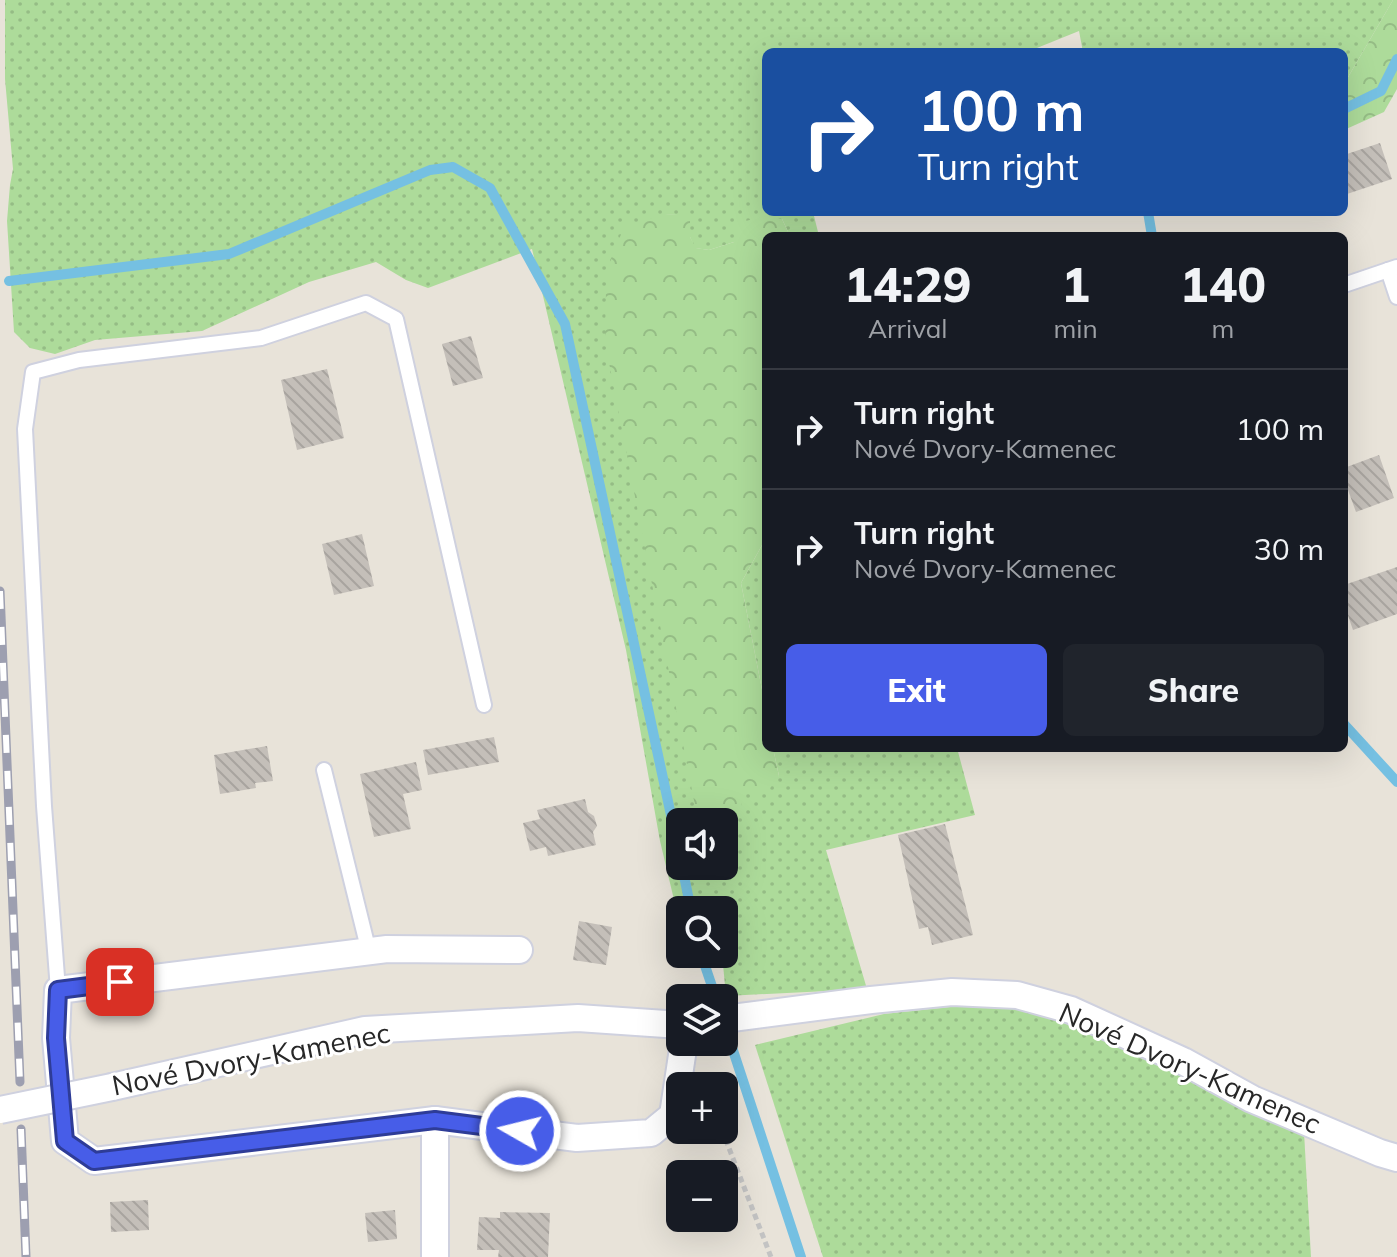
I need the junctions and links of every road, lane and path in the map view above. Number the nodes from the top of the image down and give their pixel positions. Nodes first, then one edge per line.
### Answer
1 (1392, 268) edge
2 (1348, 284) edge
3 (1397, 297) edge
4 (484, 705) dead end
5 (324, 770) dead end
6 (519, 950) dead end
7 (369, 952) junction
8 (58, 990) junction
9 (738, 1017) edge
10 (666, 1024) edge
11 (682, 1056) edge
12 (0, 1110) edge
13 (435, 1120) junction
14 (727, 1144) edge
15 (1397, 1158) edge
16 (435, 1257) edge
17 (771, 1257) edge

1 - 2 lane
1 - 3 lane
4 - 8 lane
5 - 7 lane
6 - 7 street
7 - 8 street
8 - 13 street
9 - 15 street, Nové Dvory-Kamenec
10 - 12 street, Nové Dvory-Kamenec, bridge
11 - 13 street
13 - 16 street
14 - 17 path

